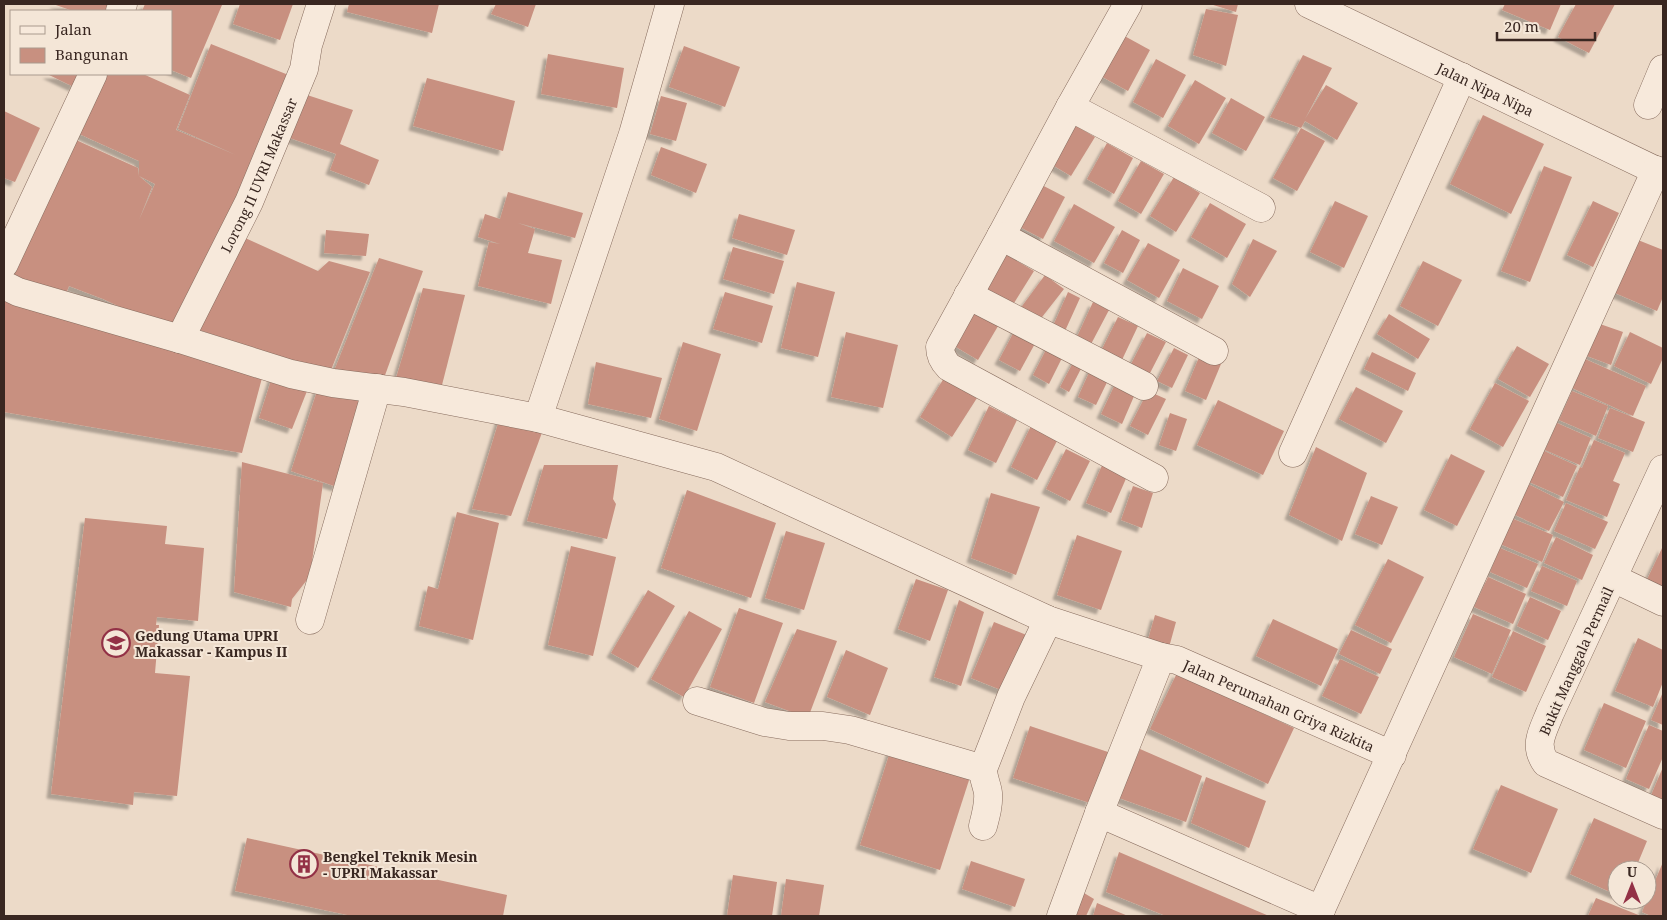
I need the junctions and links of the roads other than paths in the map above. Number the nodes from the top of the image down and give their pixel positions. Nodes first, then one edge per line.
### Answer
1 (321, 4) edge
2 (670, 4) edge
3 (1128, 4) edge
4 (1309, 4) edge
5 (1663, 69) edge
6 (93, 75) edge
7 (1462, 77) junction
8 (1648, 105) dead end
9 (1070, 106) junction
10 (1660, 172) edge
11 (1261, 208) dead end
12 (1001, 236) junction
13 (4, 264) edge
14 (4, 285) edge
15 (968, 295) junction
16 (180, 339) junction
17 (1214, 351) dead end
18 (1144, 386) dead end
19 (377, 388) junction
20 (538, 418) junction
21 (1292, 453) dead end
22 (1663, 469) edge
23 (1154, 478) dead end
24 (1613, 578) junction
25 (1663, 602) edge
26 (310, 620) dead end
27 (1048, 620) junction
28 (1161, 657) junction
29 (697, 701) dead end
30 (1392, 755) junction
31 (983, 769) junction
32 (1099, 813) junction
33 (1663, 815) edge
34 (983, 826) dead end
35 (1319, 913) edge
36 (1061, 916) edge

1 - 16 street, Lorong II UVRI Makassar
2 - 20 street
3 - 9 street
4 - 7 street, Jalan Nipa Nipa
5 - 8 street
6 - 13 street
7 - 10 street, Jalan Nipa Nipa
7 - 21 street
9 - 11 street
9 - 12 street
10 - 30 street
12 - 15 street
12 - 17 street
14 - 16 street, Jalan Perumahan Griya Rizkita
15 - 18 street
15 - 23 street
16 - 19 street, Jalan Perumahan Griya Rizkita
19 - 20 street, Jalan Perumahan Griya Rizkita
19 - 26 street
20 - 27 street, Jalan Perumahan Griya Rizkita
22 - 24 street, Bukit Manggala Permail
24 - 25 street, Bukit Manggala Permail
24 - 33 street, Bukit Manggala Permail
27 - 28 street, Jalan Perumahan Griya Rizkita
27 - 31 street
28 - 30 street, Jalan Perumahan Griya Rizkita
28 - 32 street
29 - 31 street
30 - 35 street
31 - 34 street
32 - 35 street
32 - 36 street

